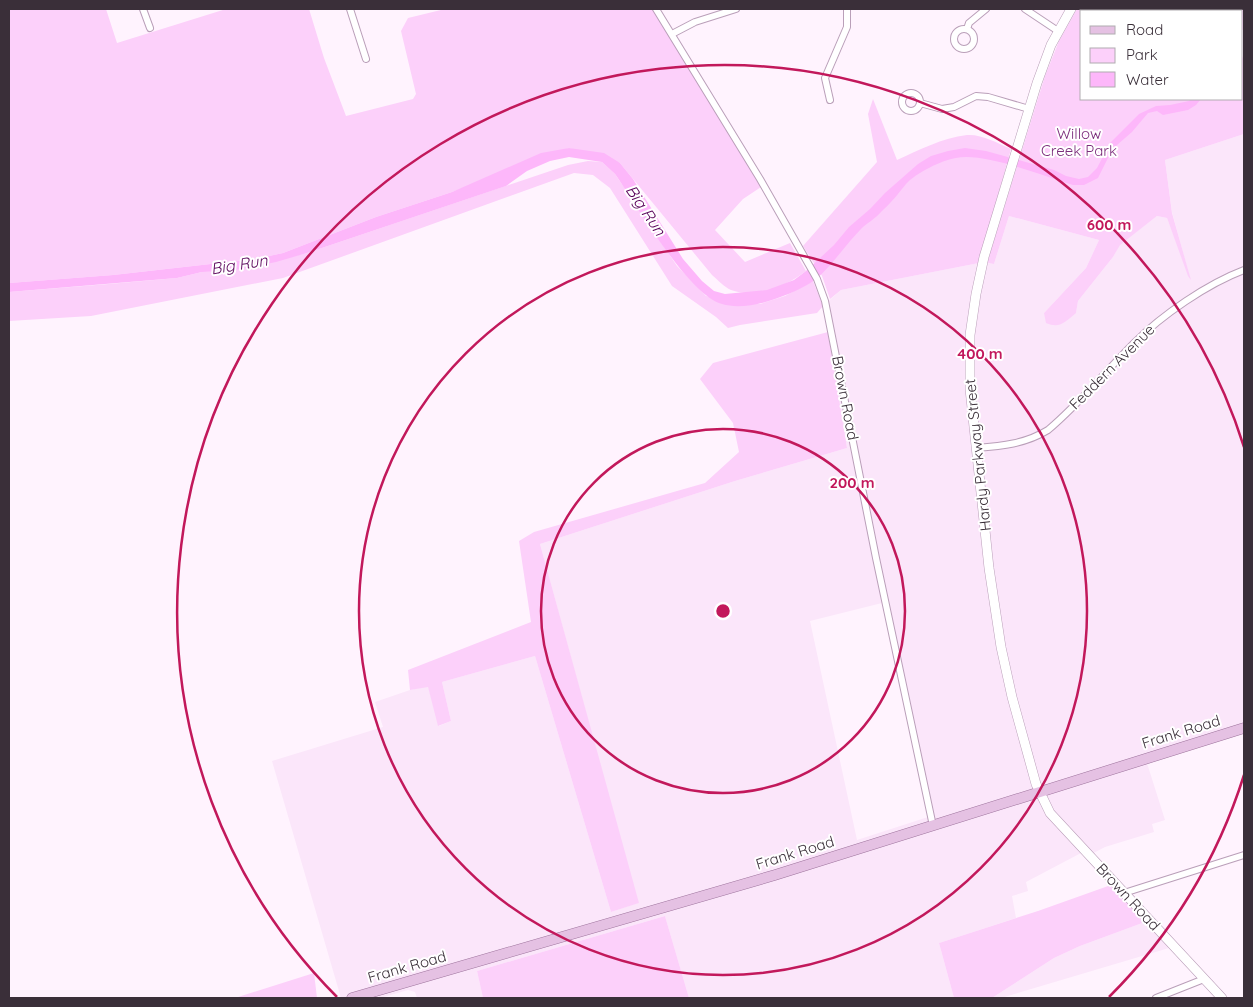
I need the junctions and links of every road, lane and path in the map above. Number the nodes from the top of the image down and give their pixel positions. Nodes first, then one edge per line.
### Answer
1 (143, 9) edge
2 (350, 9) edge
3 (656, 9) edge
4 (736, 9) edge
5 (846, 9) edge
6 (986, 9) edge
7 (1025, 9) edge
8 (1071, 9) edge
9 (150, 28) dead end
10 (967, 29) dead end
11 (1058, 32) junction
12 (672, 34) junction
13 (366, 59) dead end
14 (830, 100) dead end
15 (920, 103) dead end
16 (1029, 109) junction
17 (1244, 270) edge
18 (976, 448) junction
19 (1244, 728) edge
20 (1039, 793) junction
21 (933, 826) junction
22 (1244, 855) edge
23 (1124, 893) junction
24 (1204, 979) junction
25 (352, 998) edge
26 (1156, 998) edge
27 (1222, 998) edge

1 - 9 street
2 - 13 street
3 - 12 street, Brown Road
4 - 12 street
5 - 14 street
6 - 10 street
7 - 11 street
8 - 11 main road, Hardy Parkway Street
11 - 16 main road, Hardy Parkway Street
12 - 21 street, Brown Road
15 - 16 street
16 - 18 main road, Hardy Parkway Street
17 - 18 street, Feddern Avenue
18 - 20 main road, Hardy Parkway Street
19 - 20 main road, Frank Road
20 - 21 main road, Frank Road
20 - 23 main road, Brown Road
21 - 25 main road, Frank Road
22 - 23 street
23 - 24 main road, Brown Road
24 - 26 street
24 - 27 main road, Brown Road

